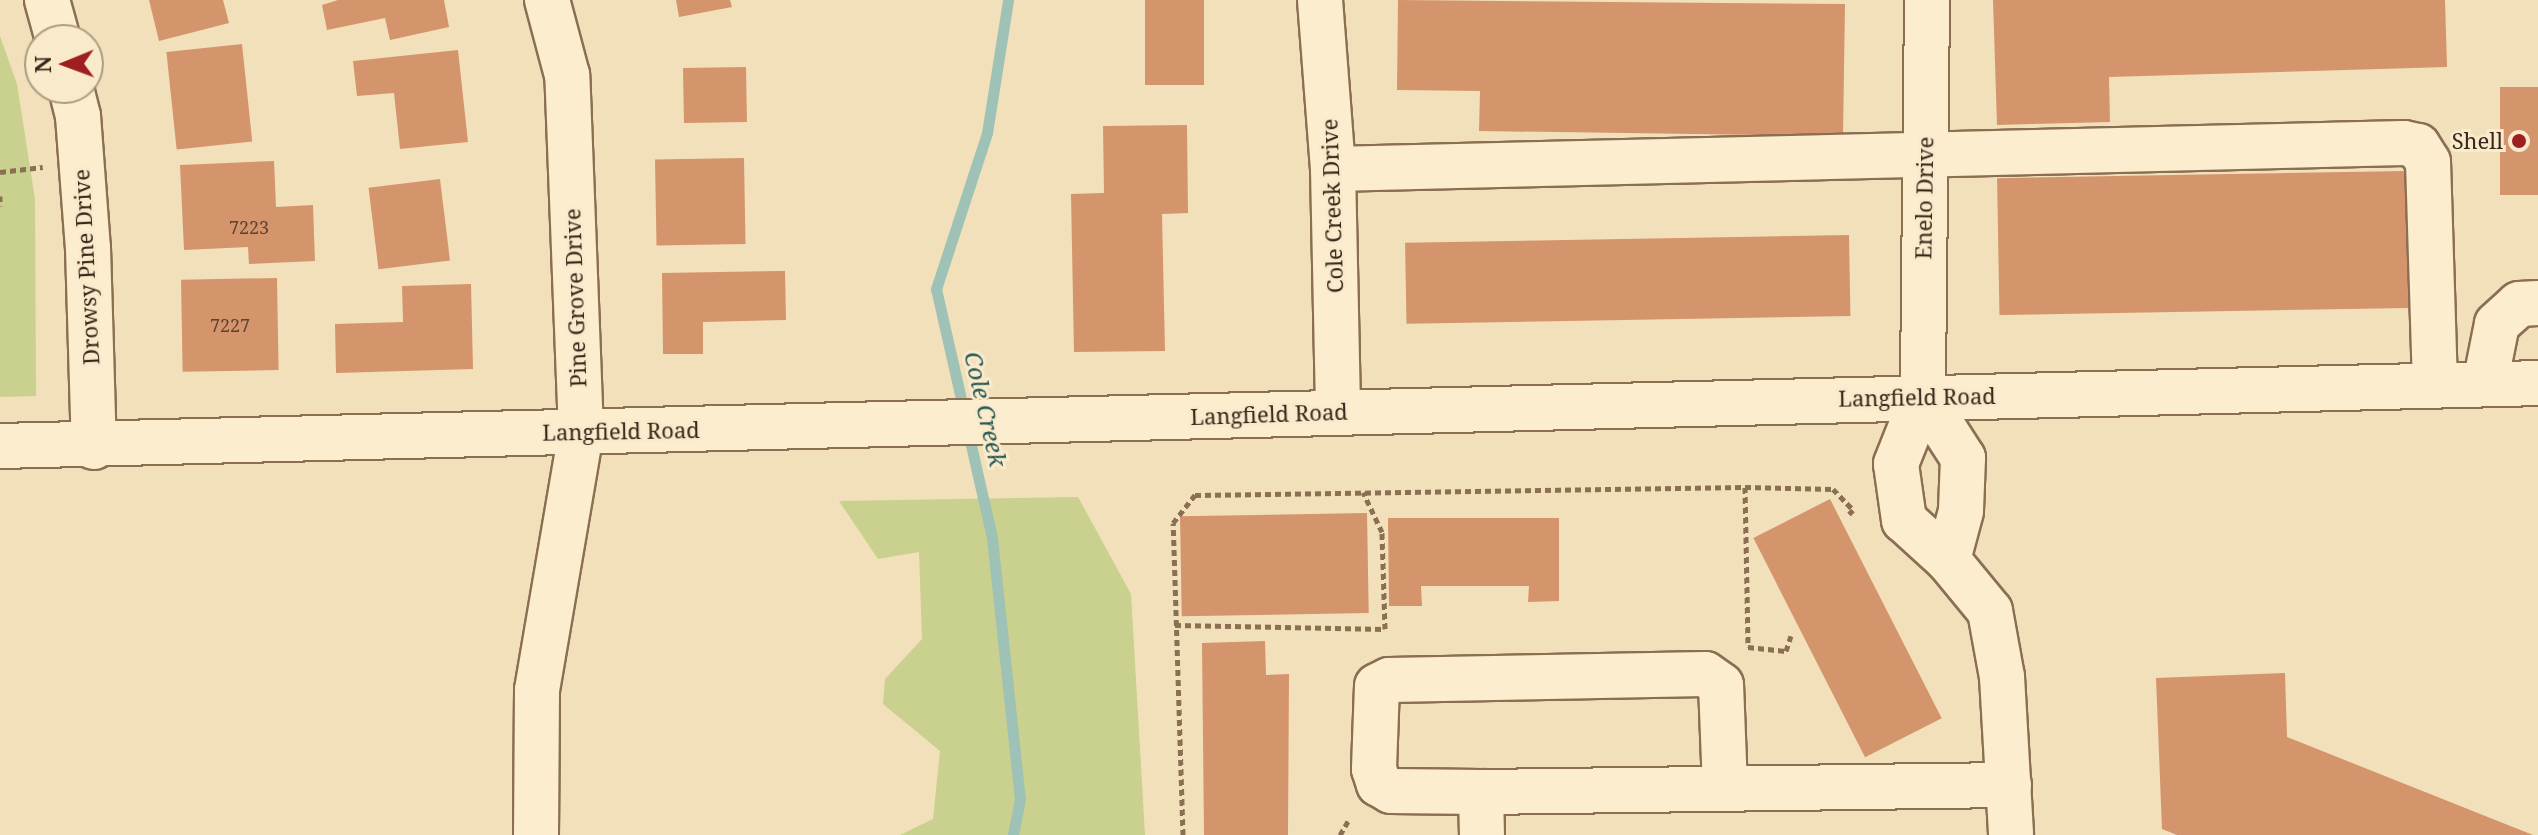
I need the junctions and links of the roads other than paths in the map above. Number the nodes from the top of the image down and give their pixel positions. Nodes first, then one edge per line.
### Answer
1 (47, 0) edge
2 (547, 0) edge
3 (1320, 0) edge
4 (1927, 0) edge
5 (54, 24) edge
6 (75, 104) edge
7 (1925, 154) junction
8 (1333, 169) junction
9 (2538, 303) edge
10 (2538, 383) edge
11 (2485, 384) junction
12 (2435, 386) junction
13 (1923, 396) junction
14 (1338, 413) junction
15 (581, 432) junction
16 (0, 446) edge
17 (94, 447) junction
18 (1948, 560) junction
19 (2009, 785) junction
20 (1725, 788) junction
21 (1481, 792) junction
22 (536, 835) edge
23 (1482, 835) edge
24 (2011, 835) edge

1 - 5 street
2 - 15 street, Pine Grove Drive
3 - 8 street, Cole Creek Drive
4 - 7 street, Enelo Drive
6 - 17 street, Drowsy Pine Drive
7 - 8 street
7 - 12 street
7 - 13 street, Enelo Drive
8 - 14 street, Cole Creek Drive
9 - 11 street
10 - 11 street, Langfield Road
11 - 12 street, Langfield Road
12 - 13 street, Langfield Road
13 - 14 street, Langfield Road
13 - 18 street
13 - 18 street
14 - 15 street, Langfield Road
15 - 17 street, Langfield Road
15 - 22 street, Pine Grove Drive
16 - 17 street, Langfield Road
18 - 19 street
19 - 20 street
19 - 24 street
20 - 21 street
20 - 21 street
21 - 23 street

